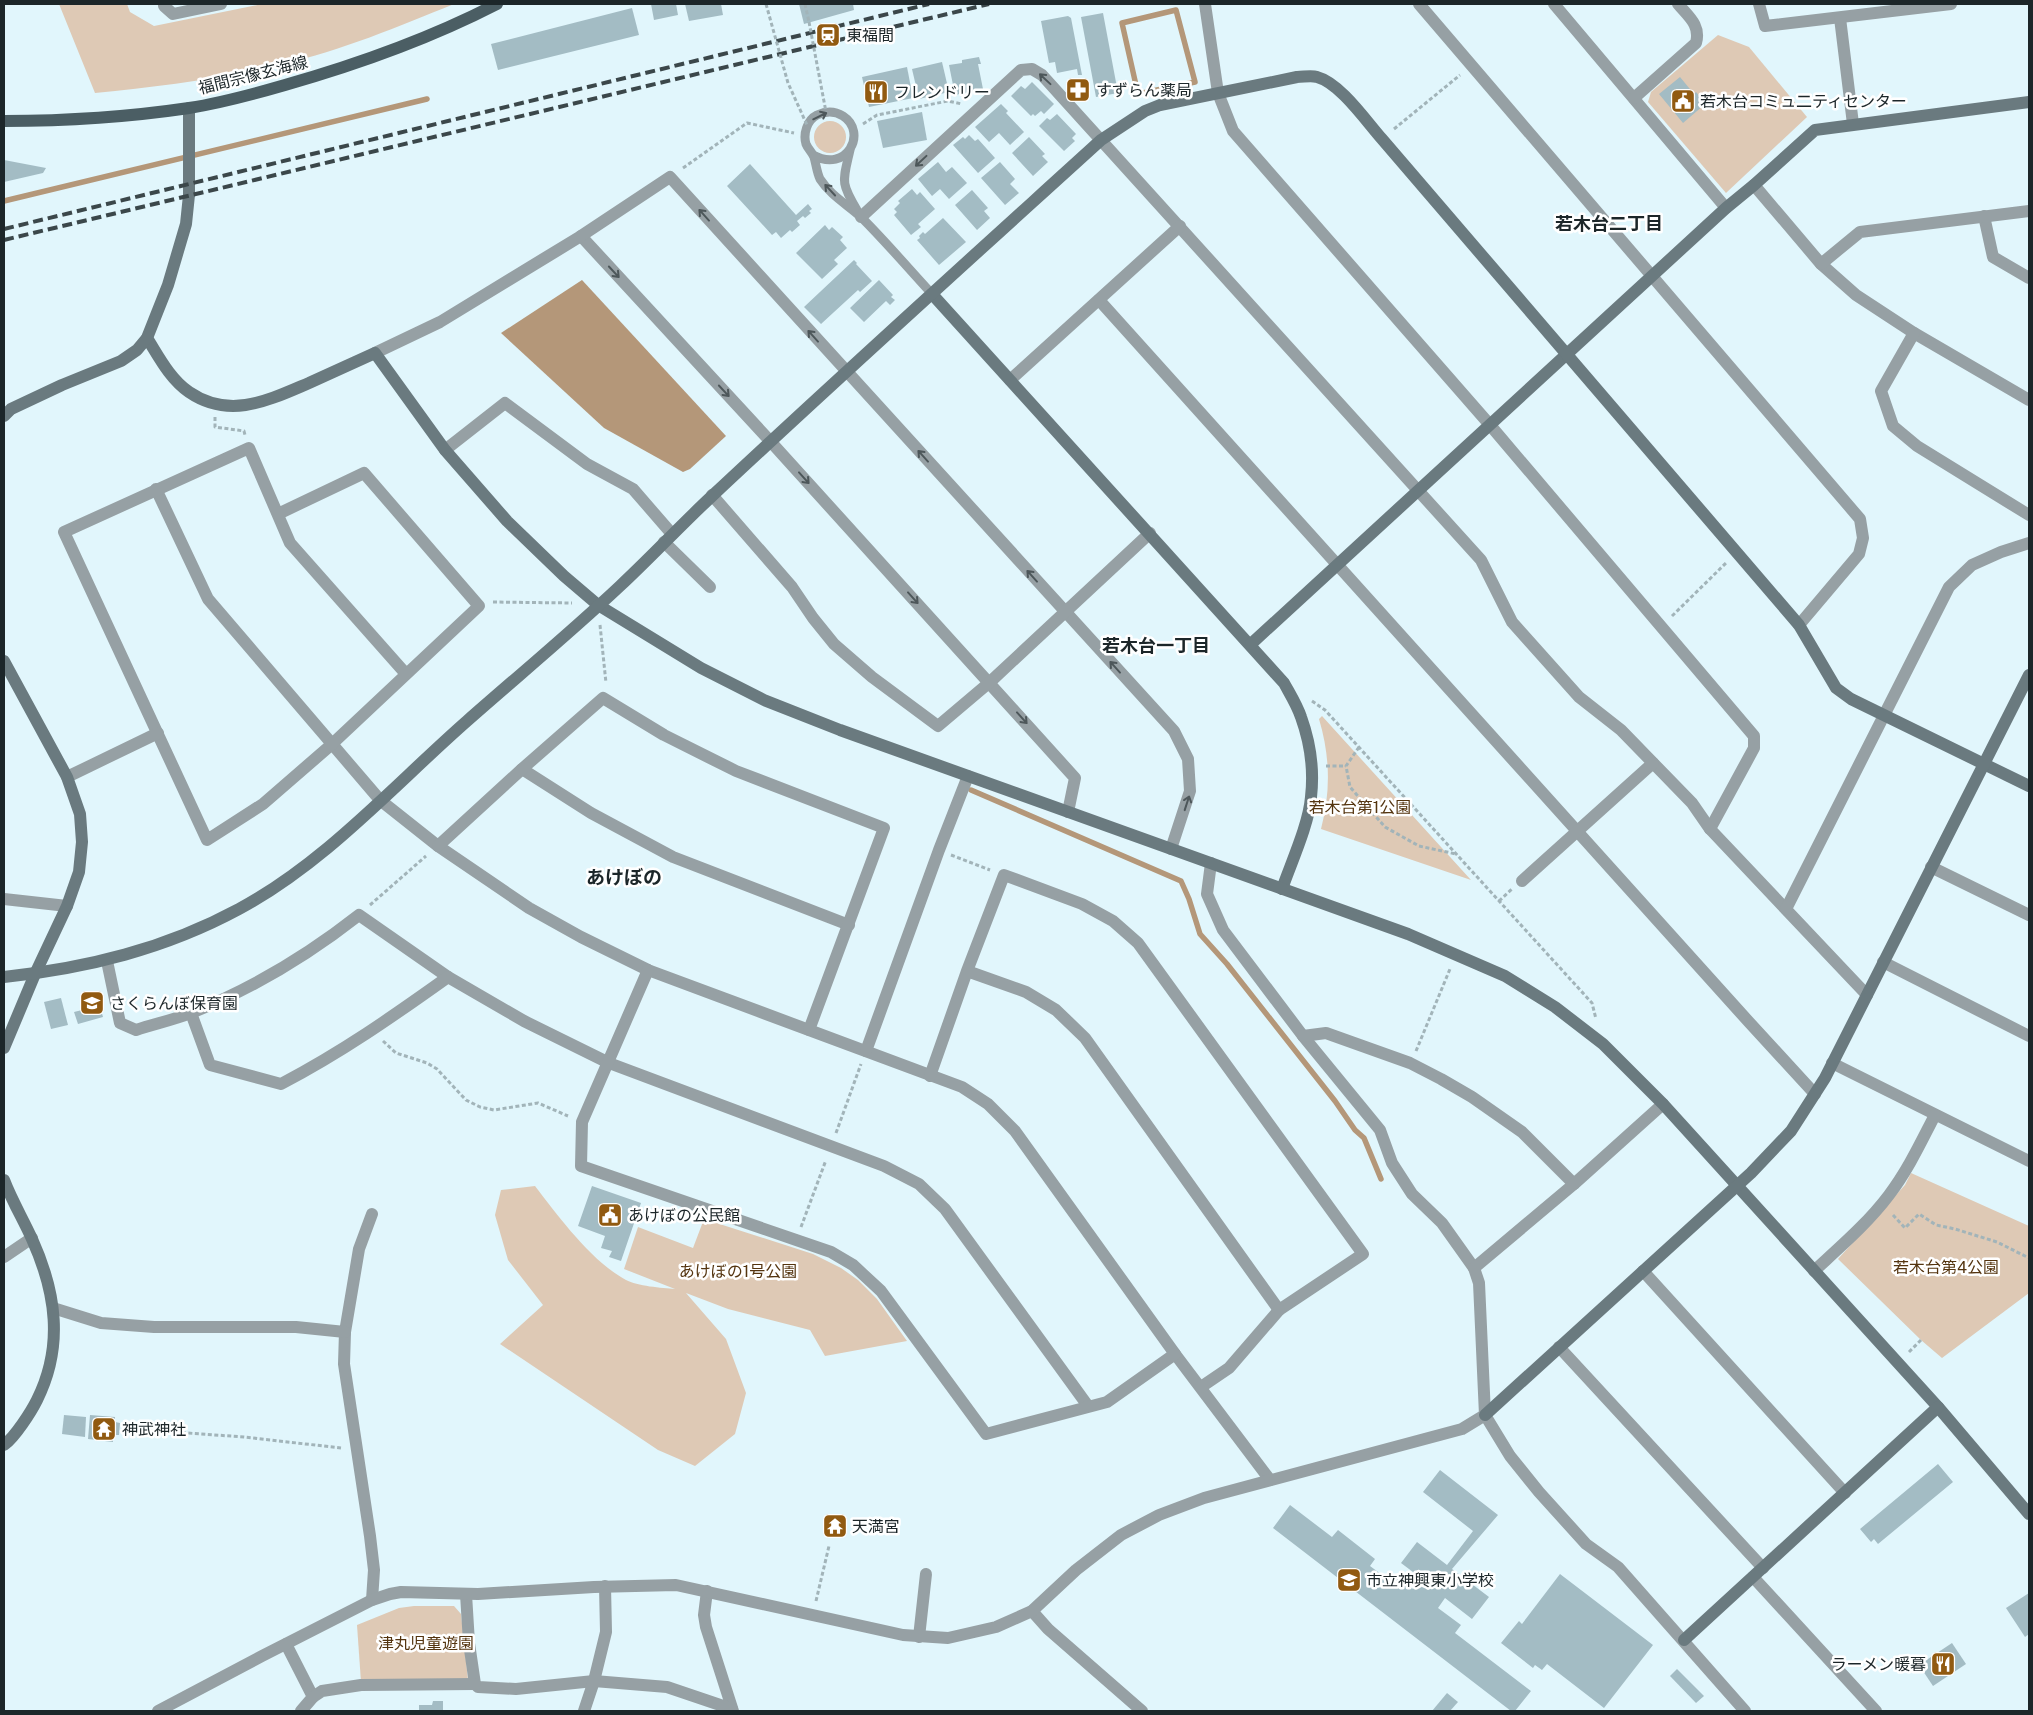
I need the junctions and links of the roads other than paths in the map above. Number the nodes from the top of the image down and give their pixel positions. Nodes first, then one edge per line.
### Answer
1 (164, 4) edge
2 (221, 4) edge
3 (497, 4) edge
4 (1205, 4) edge
5 (1419, 4) edge
6 (1554, 4) edge
7 (1678, 4) edge
8 (1758, 4) edge
9 (1951, 4) edge
10 (1840, 18) junction
11 (1218, 93) junction
12 (1634, 98) junction
13 (2029, 102) edge
14 (189, 108) junction
15 (4, 121) edge
16 (1853, 124) junction
17 (1101, 140) junction
18 (850, 150) junction
19 (813, 155) junction
20 (1754, 186) junction
21 (1726, 208) junction
22 (2029, 211) edge
23 (1984, 216) junction
24 (861, 217) junction
25 (1180, 226) junction
26 (581, 236) junction
27 (1821, 264) junction
28 (1652, 276) junction
29 (2029, 278) edge
30 (932, 294) junction
31 (1099, 300) junction
32 (1914, 333) junction
33 (147, 338) junction
34 (375, 352) junction
35 (1567, 355) junction
36 (846, 372) junction
37 (1010, 380) junction
38 (2029, 400) edge
39 (4, 416) edge
40 (1490, 425) junction
41 (771, 442) junction
42 (445, 450) junction
43 (156, 489) junction
44 (1418, 491) junction
45 (712, 495) junction
46 (278, 514) junction
47 (2029, 515) edge
48 (1150, 533) junction
49 (668, 538) junction
50 (2029, 543) edge
51 (1338, 564) junction
52 (710, 587) dead end
53 (598, 605) junction
54 (1065, 612) junction
55 (1799, 625) junction
56 (1251, 644) junction
57 (4, 661) edge
58 (406, 674) junction
59 (2029, 675) edge
60 (990, 682) junction
61 (1885, 715) junction
62 (158, 733) junction
63 (331, 745) junction
64 (1653, 763) junction
65 (1985, 764) junction
66 (522, 769) junction
67 (968, 776) junction
68 (67, 777) junction
69 (2029, 786) edge
70 (380, 800) junction
71 (1068, 812) junction
72 (1710, 829) junction
73 (1577, 832) junction
74 (438, 846) junction
75 (1171, 849) junction
76 (1211, 863) junction
77 (1932, 867) junction
78 (1522, 880) dead end
79 (1282, 889) junction
80 (4, 899) edge
81 (68, 906) junction
82 (1786, 909) junction
83 (2029, 915) edge
84 (849, 925) junction
85 (107, 961) junction
86 (1883, 962) junction
87 (648, 970) junction
88 (967, 971) junction
89 (35, 974) junction
90 (4, 977) edge
91 (448, 977) junction
92 (1867, 995) junction
93 (191, 1013) junction
94 (809, 1030) junction
95 (1303, 1036) junction
96 (2029, 1036) edge
97 (4, 1048) edge
98 (866, 1052) junction
99 (609, 1063) junction
100 (1832, 1063) junction
101 (930, 1076) junction
102 (1815, 1094) junction
103 (1663, 1104) junction
104 (1935, 1115) junction
105 (2029, 1161) edge
106 (4, 1180) edge
107 (1574, 1184) junction
108 (1736, 1186) junction
109 (372, 1214) dead end
110 (32, 1238) junction
111 (4, 1257) edge
112 (1474, 1268) junction
113 (1643, 1271) junction
114 (1814, 1271) junction
115 (54, 1308) junction
116 (1279, 1310) junction
117 (346, 1332) junction
118 (1559, 1347) junction
119 (1175, 1354) junction
120 (1201, 1387) junction
121 (1088, 1406) junction
122 (1938, 1407) junction
123 (1485, 1415) junction
124 (4, 1445) edge
125 (1270, 1480) junction
126 (1845, 1493) junction
127 (2029, 1514) edge
128 (1763, 1568) junction
129 (926, 1574) dead end
130 (1753, 1577) junction
131 (604, 1586) junction
132 (707, 1592) junction
133 (466, 1594) junction
134 (372, 1600) junction
135 (1032, 1611) junction
136 (919, 1637) junction
137 (1684, 1640) junction
138 (286, 1644) junction
139 (594, 1681) junction
140 (474, 1684) junction
141 (313, 1698) junction
142 (732, 1710) edge
143 (158, 1711) edge
144 (301, 1711) edge
145 (584, 1711) edge
146 (1142, 1711) edge
147 (1744, 1711) edge
148 (1876, 1711) edge

1 - 2 street
3 - 14 main road, 福間宗像玄海線
4 - 11 street
5 - 28 street
6 - 12 street
7 - 12 street
8 - 10 street
9 - 10 street
10 - 16 street
11 - 17 street
11 - 35 street
11 - 40 street
12 - 21 street
13 - 16 street
14 - 15 main road, 福間宗像玄海線
14 - 33 street
16 - 20 street
17 -> 24 street
17 - 25 street
17 - 30 street
18 - 19 lane
19 -> 18 lane
18 - 24 lane
24 -> 19 lane
20 - 21 street
20 - 27 street
21 - 28 street
22 - 23 street
23 - 27 street
23 - 29 street
24 - 30 lane
25 - 31 street
25 - 44 street
26 - 34 street
36 -> 26 street
26 -> 41 street
27 - 32 street
28 - 35 street
28 - 55 street
30 - 36 street
30 - 37 street
31 - 37 street
31 - 51 street
32 - 38 street
32 - 47 street
33 - 34 street
33 - 39 street
34 - 42 street
35 - 40 street
35 - 55 street
36 - 41 street
54 -> 36 street
37 - 48 street
40 - 44 street
40 - 72 street
41 - 45 street
41 -> 60 street
42 - 49 street
42 - 53 street
43 - 46 street
43 - 62 street
43 - 63 street
44 - 51 street
44 - 64 street
45 - 49 street
45 - 60 street
46 - 58 street
46 - 58 street
48 - 54 street
48 - 56 street
49 - 52 street
49 - 53 street
50 - 61 street
51 - 56 street
51 - 73 street
53 - 67 street
53 - 70 street
54 - 60 street
75 -> 54 street
55 - 61 street
56 - 79 street
57 - 68 street
58 - 63 street
59 - 65 street
60 -> 71 street
61 - 65 street
61 - 82 street
62 - 63 street
62 - 68 street
63 - 70 street
64 - 72 street
64 - 73 street
65 - 69 street
65 - 77 street
66 - 74 street
66 - 84 street
66 - 84 street
67 - 71 street
67 - 98 street
68 - 81 street
70 - 74 street
70 - 85 street
71 - 75 street
72 - 82 street
73 - 78 street
73 - 102 street
74 - 87 street
75 - 76 street
76 - 79 street
76 - 95 street
77 - 83 street
77 - 86 street
79 - 103 street
80 - 81 street
81 - 89 street
82 - 92 street
84 - 94 street
85 - 89 street
85 - 93 street
86 - 92 street
86 - 96 street
87 - 94 street
87 - 99 street
88 - 101 street
88 - 116 street
88 - 116 street
89 - 90 street
89 - 97 street
91 - 93 street
91 - 93 street
91 - 99 street
92 - 100 street
94 - 98 street
95 - 107 street
95 - 112 street
98 - 101 street
99 - 121 street
99 - 121 street
100 - 102 street
100 - 104 street
101 - 119 street
102 - 108 street
103 - 107 street
103 - 108 street
104 - 105 street
104 - 114 street
106 - 110 street
107 - 112 street
108 - 113 street
108 - 114 street
109 - 117 street
110 - 111 street
110 - 115 street
112 - 123 street
113 - 118 street
113 - 126 street
114 - 122 street
115 - 117 street
115 - 124 street
116 - 120 street
117 - 134 street
118 - 123 street
118 - 128 street
119 - 120 street
119 - 121 street
120 - 125 street
122 - 126 street
122 - 127 street
123 - 125 street
123 - 137 street
125 - 135 street
126 - 128 street
128 - 130 street
129 - 136 street
130 - 137 street
130 - 148 street
131 - 132 street
131 - 133 street
131 - 139 street
132 - 136 street
132 - 142 street
133 - 134 street
133 - 140 street
134 - 138 street
135 - 136 street
135 - 146 street
137 - 147 street
138 - 141 street
138 - 143 street
139 - 140 street
139 - 142 street
139 - 145 street
140 - 141 street
141 - 144 street

